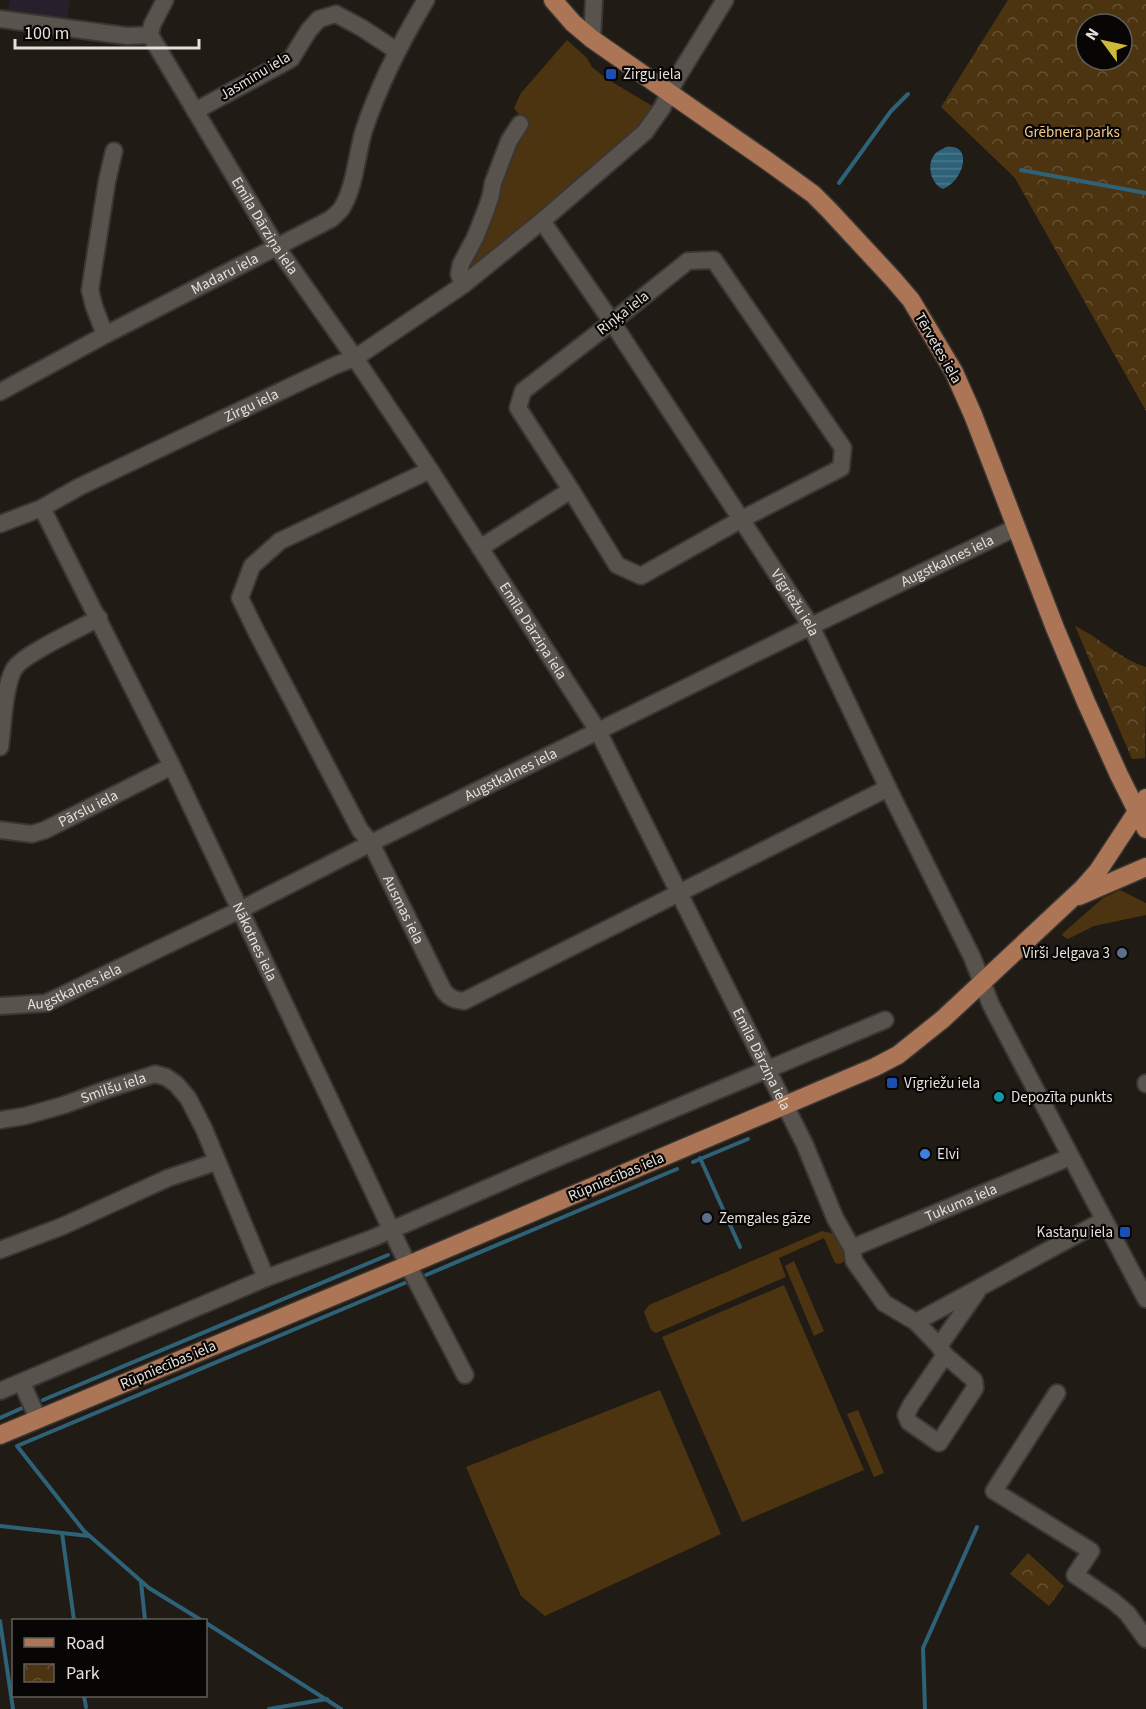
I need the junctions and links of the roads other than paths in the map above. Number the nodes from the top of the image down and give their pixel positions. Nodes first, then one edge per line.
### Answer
1 (165, 0) edge
2 (426, 0) edge
3 (552, 0) edge
4 (594, 0) edge
5 (725, 0) edge
6 (0, 19) edge
7 (592, 39) junction
8 (153, 41) junction
9 (397, 51) junction
10 (669, 93) junction
11 (195, 111) junction
12 (520, 124) dead end
13 (114, 151) dead end
14 (542, 221) junction
15 (276, 246) junction
16 (462, 285) junction
17 (612, 322) junction
18 (105, 335) junction
19 (355, 358) junction
20 (0, 392) edge
21 (430, 470) junction
22 (571, 490) junction
23 (42, 508) junction
24 (740, 520) junction
25 (0, 524) edge
26 (1017, 527) junction
27 (480, 548) junction
28 (99, 618) junction
29 (811, 626) junction
30 (598, 731) junction
31 (0, 747) edge
32 (172, 766) junction
33 (888, 788) junction
34 (1142, 804) edge
35 (1146, 829) edge
36 (0, 830) edge
37 (371, 843) junction
38 (1146, 867) edge
39 (679, 893) junction
40 (1072, 899) junction
41 (240, 910) junction
42 (982, 983) junction
43 (0, 1006) edge
44 (885, 1020) dead end
45 (767, 1070) junction
46 (786, 1105) junction
47 (0, 1120) edge
48 (1071, 1157) junction
49 (216, 1162) junction
50 (1104, 1220) junction
51 (392, 1229) junction
52 (852, 1248) junction
53 (0, 1250) edge
54 (408, 1265) junction
55 (1140, 1274) edge
56 (266, 1278) junction
57 (979, 1289) junction
58 (1146, 1299) edge
59 (916, 1322) junction
60 (942, 1350) junction
61 (465, 1375) dead end
62 (22, 1383) junction
63 (0, 1391) edge
64 (1057, 1393) dead end
65 (38, 1419) junction
66 (0, 1435) edge
67 (1146, 1639) edge

1 - 8 street
2 - 9 street, Madaru iela
3 - 7 main road, Tērvetes iela
4 - 7 street
5 - 10 street, Zirgu iela
6 - 8 street
7 - 10 main road, Tērvetes iela
8 - 11 street, Emīla Dārziņa iela
9 - 11 street, Jasmīnu iela
9 - 15 street, Madaru iela
10 - 14 street, Zirgu iela
10 - 26 main road, Tērvetes iela
11 - 15 street, Emīla Dārziņa iela
12 - 16 street
13 - 18 street
14 - 16 street, Zirgu iela
14 - 17 street, Vīgriežu iela
15 - 18 street, Madaru iela
15 - 19 street, Emīla Dārziņa iela
16 - 19 street, Zirgu iela
17 - 22 street, Riņķa iela
17 - 24 street, Vīgriežu iela
17 - 24 street, Riņķa iela
18 - 20 street, Madaru iela
19 - 21 street, Emīla Dārziņa iela
19 - 23 street, Zirgu iela
21 - 27 street, Emīla Dārziņa iela
21 - 37 street, Ausmas iela
22 - 24 street, Riņķa iela
22 - 27 street
23 - 25 street, Zirgu iela
23 - 28 street, Nākotnes iela
24 - 29 street, Vīgriežu iela
26 - 29 street, Augstkalnes iela
26 - 34 main road, Tērvetes iela
27 - 30 street, Emīla Dārziņa iela
28 - 31 street
28 - 32 street, Nākotnes iela
29 - 30 street, Augstkalnes iela
29 - 33 street, Vīgriežu iela
30 - 37 street, Augstkalnes iela
30 - 39 street, Emīla Dārziņa iela
32 - 36 street, Pārslu iela
32 - 41 street, Nākotnes iela
33 - 39 street, Ausmas iela
33 - 42 street, Vīgriežu iela
34 - 35 main road, Tērvetes iela
34 - 40 main road, Rūpniecības iela
37 - 39 street, Ausmas iela
37 - 41 street, Augstkalnes iela
38 - 40 main road
39 - 45 street, Emīla Dārziņa iela
40 - 42 main road, Rūpniecības iela
41 - 43 street, Augstkalnes iela
41 - 51 street, Nākotnes iela
42 - 46 main road, Rūpniecības iela
42 - 48 street, Vīgriežu iela
44 - 45 street
45 - 46 street, Emīla Dārziņa iela
45 - 51 street
46 - 52 street, Emīla Dārziņa iela
46 - 54 main road, Rūpniecības iela
47 - 49 street, Smilšu iela
48 - 50 street, Vīgriežu iela
48 - 52 street, Tukuma iela
49 - 53 street
49 - 56 street, Smilšu iela
50 - 55 street, Vīgriežu iela
50 - 57 street
51 - 54 street, Nākotnes iela
51 - 56 street
52 - 59 street, Emīla Dārziņa iela
54 - 61 street, Nākotnes iela
54 - 65 main road, Rūpniecības iela
55 - 58 street, Vīgriežu iela
56 - 62 street
57 - 59 street
57 - 60 street
59 - 60 street, Emīla Dārziņa iela
60 - 60 street
62 - 63 street
62 - 65 street
64 - 67 street
65 - 66 main road, Rūpniecības iela

